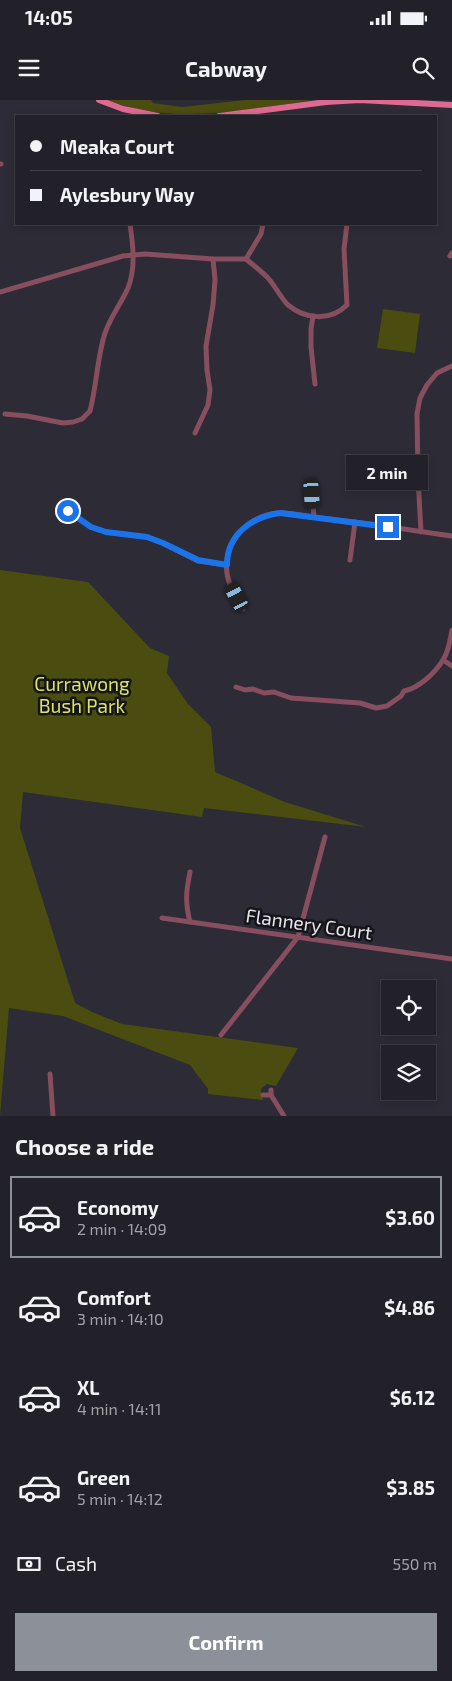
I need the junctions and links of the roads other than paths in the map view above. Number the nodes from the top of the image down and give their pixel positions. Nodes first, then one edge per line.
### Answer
1 (100, 100) edge
2 (293, 104) edge
3 (452, 105) edge
4 (266, 114) edge
5 (153, 115) edge
6 (242, 115) edge
7 (130, 225) edge
8 (263, 225) edge
9 (347, 225) edge
10 (133, 254) junction
11 (213, 259) junction
12 (246, 259) junction
13 (0, 292) edge
14 (313, 316) junction
15 (452, 366) edge
16 (315, 384) dead end
17 (5, 414) dead end
18 (195, 433) dead end
19 (312, 494) dead end
20 (68, 511) dead end
21 (314, 517) junction
22 (356, 522) junction
23 (421, 532) junction
24 (452, 536) edge
25 (350, 560) dead end
26 (227, 565) junction
27 (243, 609) dead end
28 (452, 630) edge
29 (443, 660) junction
30 (452, 666) edge
31 (236, 687) dead end
32 (325, 837) dead end
33 (190, 872) dead end
34 (162, 918) dead end
35 (190, 922) junction
36 (298, 937) junction
37 (452, 959) edge
38 (221, 1035) dead end
39 (50, 1074) dead end
40 (263, 1095) dead end
41 (53, 1116) edge
42 (284, 1116) edge

1 - 5 main road
2 - 3 main road
2 - 4 main road
4 - 6 main road
7 - 10 street
8 - 12 street
9 - 14 street
10 - 11 street
10 - 13 street
10 - 17 street
11 - 12 street
11 - 18 street
12 - 14 street
14 - 16 street
15 - 23 street
19 - 21 street
20 - 26 street
21 - 22 street
21 - 26 street
22 - 23 street
22 - 25 street
23 - 24 street
26 - 27 street
28 - 29 street
29 - 30 street
29 - 31 street
32 - 36 street
33 - 35 street
34 - 35 street, Flannery Court
35 - 36 street, Flannery Court
36 - 37 street, Flannery Court
36 - 38 street
39 - 41 street
40 - 42 street

